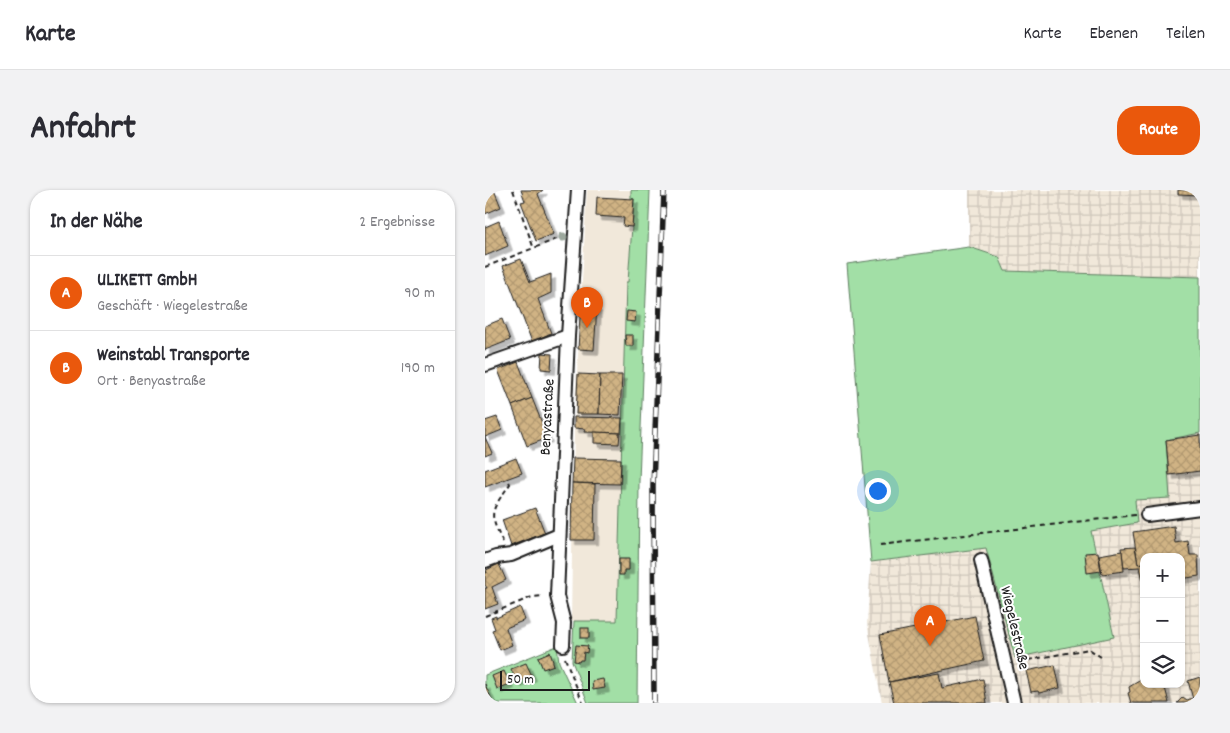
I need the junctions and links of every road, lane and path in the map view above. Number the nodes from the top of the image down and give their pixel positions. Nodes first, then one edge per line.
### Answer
1 (513, 190) edge
2 (578, 190) edge
3 (575, 232) junction
4 (535, 249) junction
5 (485, 266) edge
6 (568, 336) junction
7 (485, 365) edge
8 (508, 479) dead end
9 (1200, 508) edge
10 (1147, 515) joint
11 (559, 535) junction
12 (880, 546) dead end
13 (511, 555) junction
14 (981, 560) dead end
15 (485, 561) edge
16 (557, 596) junction
17 (485, 616) edge
18 (563, 645) joint
19 (1101, 657) dead end
20 (1028, 660) dead end
21 (583, 703) edge
22 (1014, 703) edge

1 - 4 path
2 - 3 street, Benyastraße
3 - 4 path
3 - 6 street, Benyastraße
4 - 5 path
6 - 7 street
6 - 11 street, Benyastraße
8 - 13 path
9 - 10 street
10 - 12 path
11 - 13 street
11 - 16 street, Benyastraße
13 - 15 street
14 - 22 street, Wiegelestraße
16 - 17 path
16 - 18 street, Benyastraße
18 - 21 path
19 - 20 path

